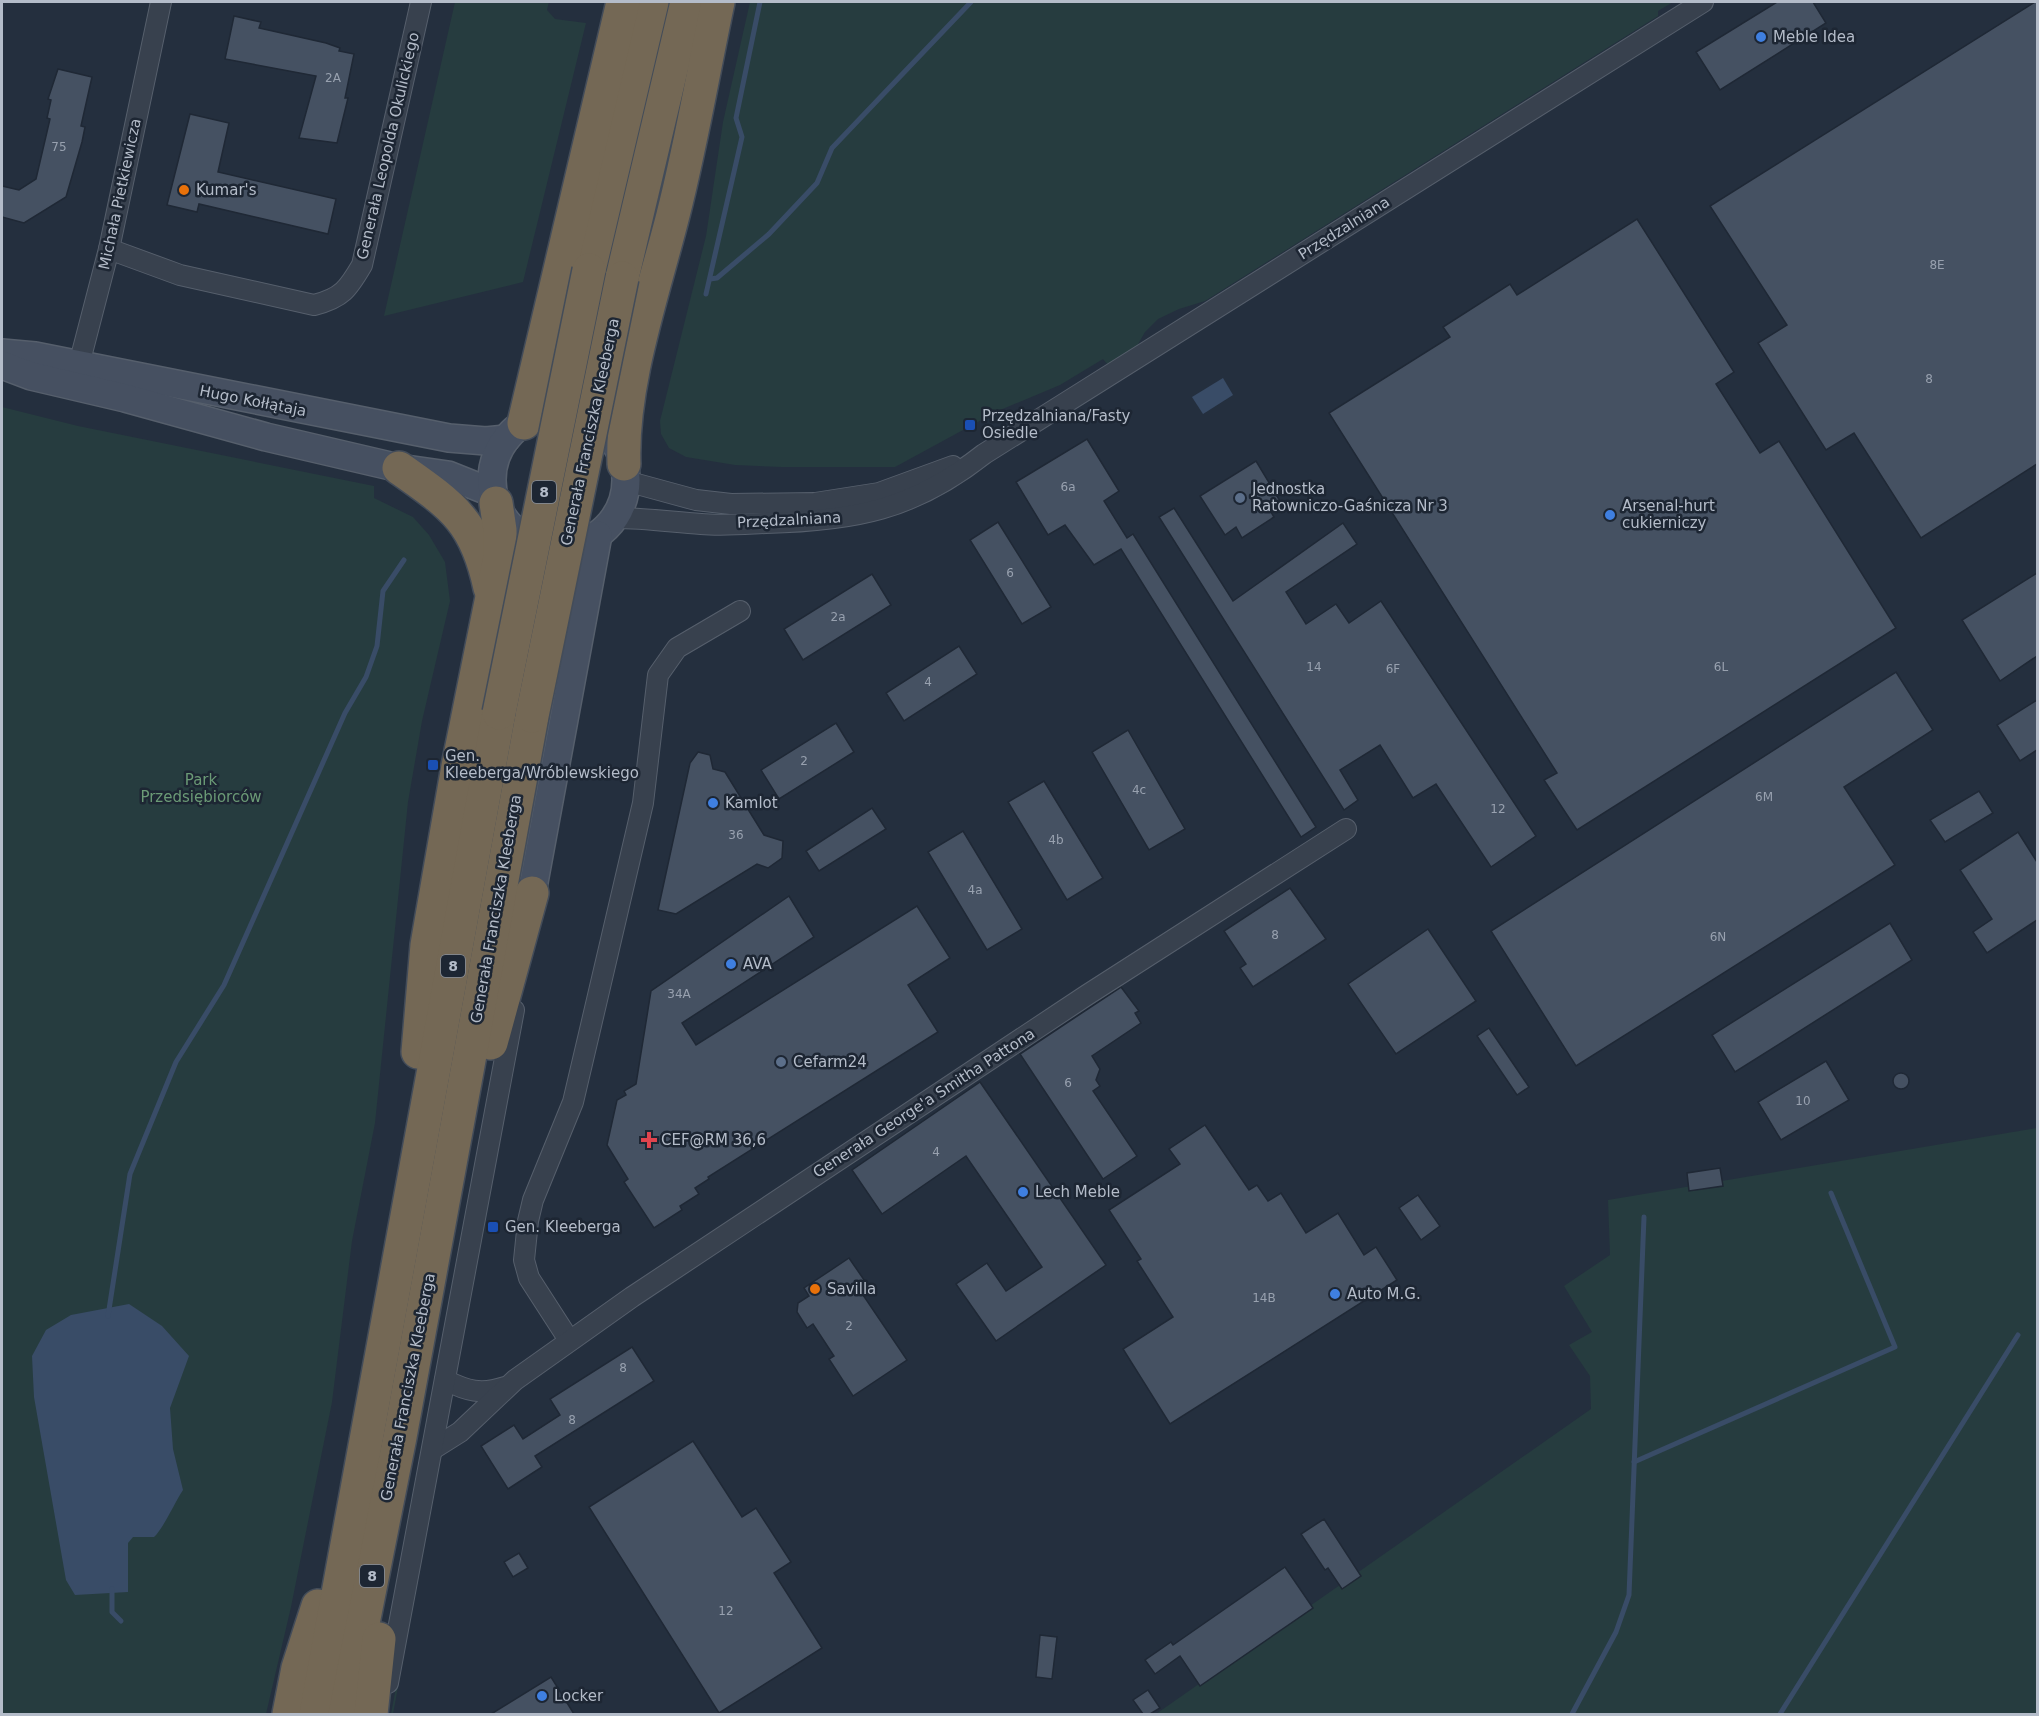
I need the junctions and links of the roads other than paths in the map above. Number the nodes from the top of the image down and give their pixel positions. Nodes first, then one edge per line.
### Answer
1 (161, 2) edge
2 (421, 2) edge
3 (623, 2) edge
4 (652, 2) edge
5 (687, 2) edge
6 (718, 2) edge
7 (1703, 2) edge
8 (109, 249) junction
9 (2, 353) edge
10 (2, 365) edge
11 (76, 376) junction
12 (515, 431) junction
13 (984, 454) junction
14 (399, 468) junction
15 (625, 472) junction
16 (494, 498) junction
17 (606, 526) junction
18 (491, 596) junction
19 (740, 611) dead end
20 (1346, 829) dead end
21 (532, 894) junction
22 (441, 1212) junction
23 (407, 1219) junction
24 (569, 1340) junction
25 (446, 1380) junction
26 (507, 1386) junction
27 (400, 1437) junction
28 (433, 1449) junction
29 (354, 1496) junction
30 (289, 1714) edge
31 (316, 1714) edge
32 (345, 1714) edge
33 (371, 1714) edge
34 (380, 1714) edge

1 - 8 street, Michała Pietkiewicza
2 - 8 street, Generała Leopolda Okulickiego
3 - 12 highway
4 - 23 highway, 8, bridge
5 - 22 highway, Generała Franciszka Kleeberga / 8, bridge
6 - 15 highway
7 - 13 street, Przędzalniana
8 - 11 street, Michała Pietkiewicza
9 - 11 street, Hugo Kołłątaja
10 - 11 street, Hugo Kołłątaja
11 - 12 street, Hugo Kołłątaja
11 - 14 street, Hugo Kołłątaja
12 - 15 street
12 - 16 street
13 - 15 street, Przędzalniana
13 - 17 street, Przędzalniana
14 - 16 street, Hugo Kołłątaja
14 - 18 highway
15 - 17 street
16 - 17 street
16 - 18 highway
17 - 21 street
18 - 23 highway
19 - 24 street
20 - 24 street, Generała George'a Smitha Pattona
21 - 22 highway
21 - 25 street
22 - 27 highway, Generała Franciszka Kleeberga / 8
23 - 29 highway, 8
24 - 26 street, Generała George'a Smitha Pattona
25 - 26 street, Generała George'a Smitha Pattona
25 - 28 street
26 - 28 street, Generała George'a Smitha Pattona
27 - 32 highway, Generała Franciszka Kleeberga / 8
27 - 33 highway
28 - 34 street
29 - 30 highway
29 - 31 highway, 8

